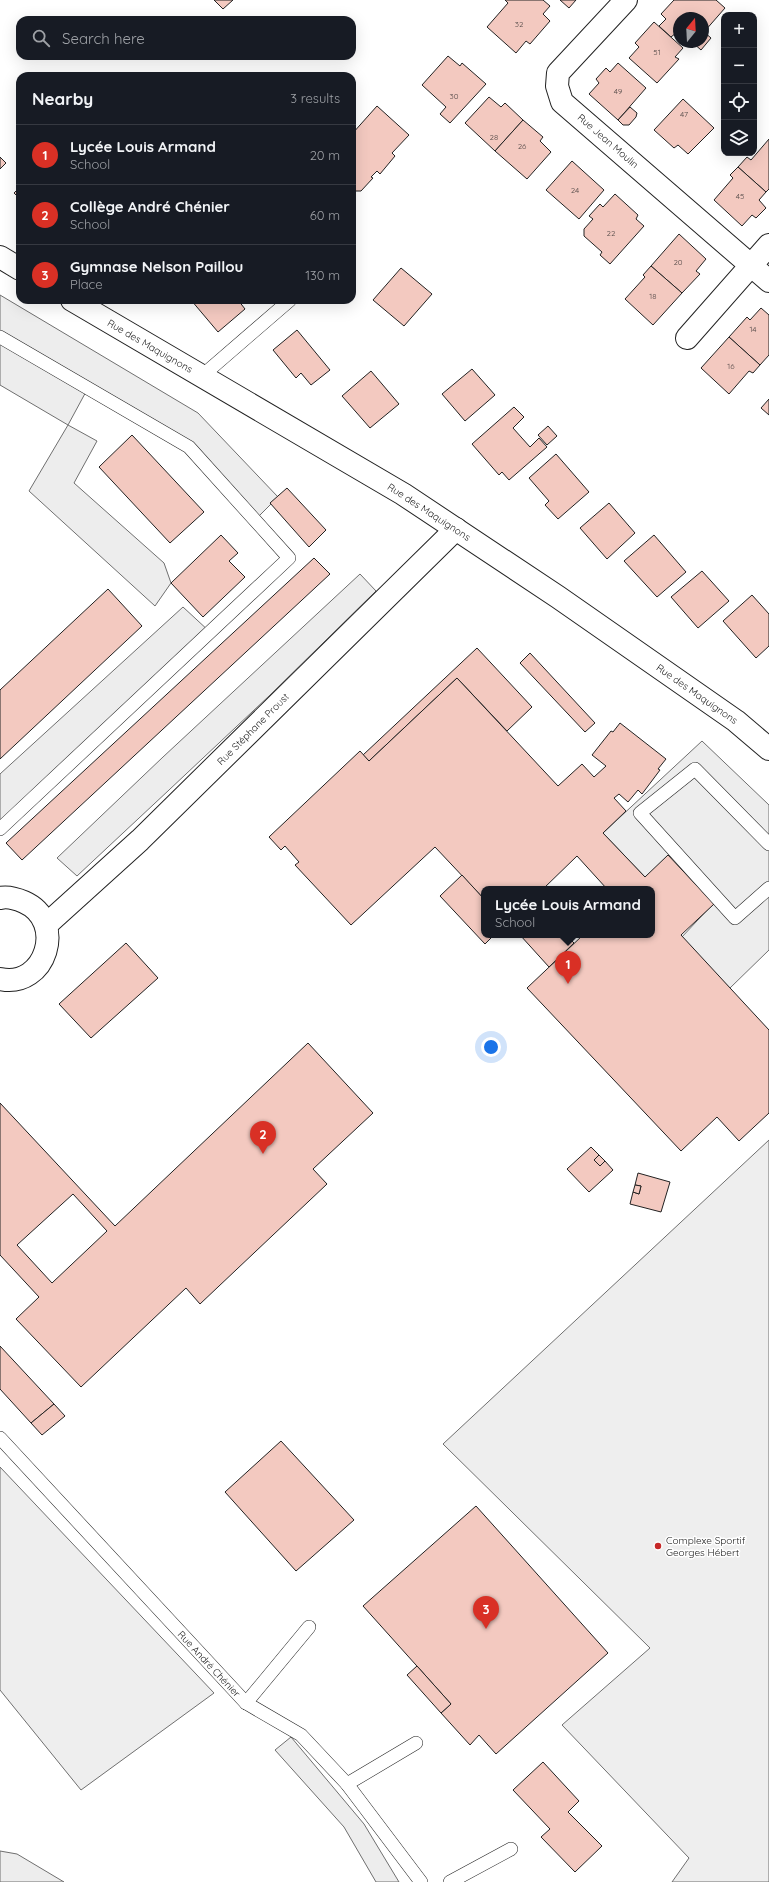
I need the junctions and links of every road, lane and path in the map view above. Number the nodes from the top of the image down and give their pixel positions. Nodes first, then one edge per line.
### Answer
1 (626, 0) edge
2 (769, 244) edge
3 (0, 257) edge
4 (752, 265) junction
5 (16, 267) edge
6 (769, 281) edge
7 (79, 304) edge
8 (285, 304) edge
9 (0, 337) edge
10 (687, 338) dead end
11 (202, 376) junction
12 (456, 529) junction
13 (769, 749) edge
14 (0, 829) edge
15 (769, 844) edge
16 (769, 888) edge
17 (0, 898) edge
18 (46, 925) junction
19 (0, 980) edge
20 (0, 1438) edge
21 (309, 1627) dead end
22 (246, 1703) junction
23 (416, 1742) dead end
24 (347, 1784) junction
25 (511, 1849) dead end
26 (421, 1882) edge
27 (450, 1882) edge

1 - 4 street, Rue Jean Moulin
2 - 4 street
3 - 5 street
4 - 6 street, Rue Jean Moulin
4 - 10 street
7 - 11 street, Rue des Maquignons
8 - 11 lane
9 - 14 lane
11 - 12 street, Rue des Maquignons
12 - 13 street, Rue des Maquignons
12 - 18 street, Rue Stéphane Proust
15 - 16 lane
17 - 18 street
18 - 19 street
20 - 22 lane, Rue André Chénier
21 - 22 lane
22 - 24 lane, Rue André Chénier
23 - 24 lane
24 - 26 lane, Rue André Chénier
25 - 27 lane

